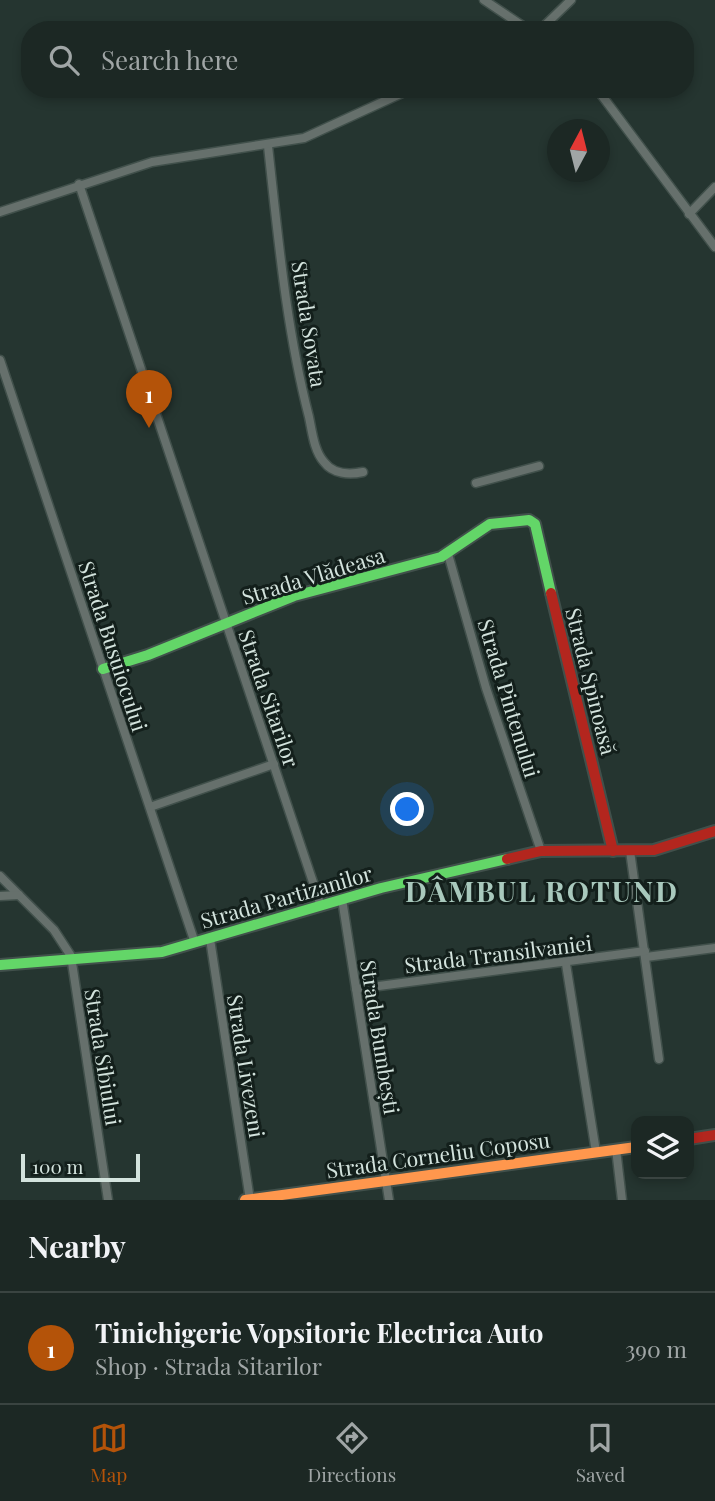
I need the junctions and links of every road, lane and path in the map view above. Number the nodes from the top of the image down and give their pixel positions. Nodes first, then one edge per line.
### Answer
1 (484, 0) edge
2 (571, 0) edge
3 (516, 21) edge
4 (549, 21) edge
5 (391, 98) edge
6 (604, 98) edge
7 (268, 146) junction
8 (79, 184) junction
9 (715, 187) edge
10 (0, 212) edge
11 (689, 214) junction
12 (715, 247) edge
13 (0, 360) edge
14 (539, 466) dead end
15 (363, 472) dead end
16 (476, 483) dead end
17 (532, 521) joint
18 (448, 554) junction
19 (226, 623) junction
20 (103, 669) junction
21 (274, 764) junction
22 (150, 807) junction
23 (715, 831) edge
24 (541, 850) junction
25 (613, 851) junction
26 (630, 851) junction
27 (0, 876) edge
28 (19, 895) junction
29 (0, 896) edge
30 (342, 899) junction
31 (321, 906) junction
32 (210, 939) junction
33 (195, 943) junction
34 (715, 948) edge
35 (645, 954) junction
36 (72, 961) junction
37 (566, 964) junction
38 (0, 965) edge
39 (356, 989) junction
40 (659, 1059) dead end
41 (715, 1135) edge
42 (694, 1138) edge
43 (631, 1148) edge
44 (616, 1149) junction
45 (596, 1152) junction
46 (386, 1181) junction
47 (108, 1200) edge
48 (248, 1200) edge
49 (389, 1200) edge
50 (622, 1200) edge

1 - 3 street
2 - 4 street
5 - 7 street
6 - 11 street
7 - 8 street
7 - 15 street, Strada Sovata
8 - 10 street
8 - 19 street, Strada Sitarilor
9 - 11 street
11 - 12 street
13 - 20 street, Strada Busuiocului
14 - 16 street
17 - 18 street, Strada Vlădeasa
17 - 25 street, Strada Spinoasă
18 - 19 street, Strada Vlădeasa
18 - 24 street, Strada Pintenului
19 - 20 street, Strada Vlădeasa
19 - 21 street, Strada Sitarilor
20 - 22 street, Strada Busuiocului
21 - 22 street
21 - 31 street, Strada Sitarilor
22 - 33 street, Strada Busuiocului
23 - 26 street, Strada Partizanilor
24 - 25 street, Strada Partizanilor
24 - 30 street, Strada Partizanilor
25 - 26 street, Strada Partizanilor
26 - 35 street
27 - 28 street
28 - 29 street
28 - 36 street
30 - 31 street, Strada Partizanilor
30 - 39 street, Strada Bumbești
31 - 32 street, Strada Partizanilor
32 - 33 street, Strada Partizanilor
32 - 48 street, Strada Livezeni
33 - 36 street, Strada Partizanilor
34 - 35 street, Strada Transilvaniei
35 - 37 street, Strada Transilvaniei
35 - 40 street
36 - 38 street, Strada Partizanilor
36 - 47 street, Strada Sibiului
37 - 39 street, Strada Transilvaniei
37 - 45 street
39 - 46 street, Strada Bumbești
41 - 42 street
43 - 44 street, Strada Corneliu Coposu
44 - 45 street, Strada Corneliu Coposu
44 - 50 street
45 - 46 street, Strada Corneliu Coposu
46 - 48 street, Strada Corneliu Coposu
46 - 49 street, Strada Bumbești

